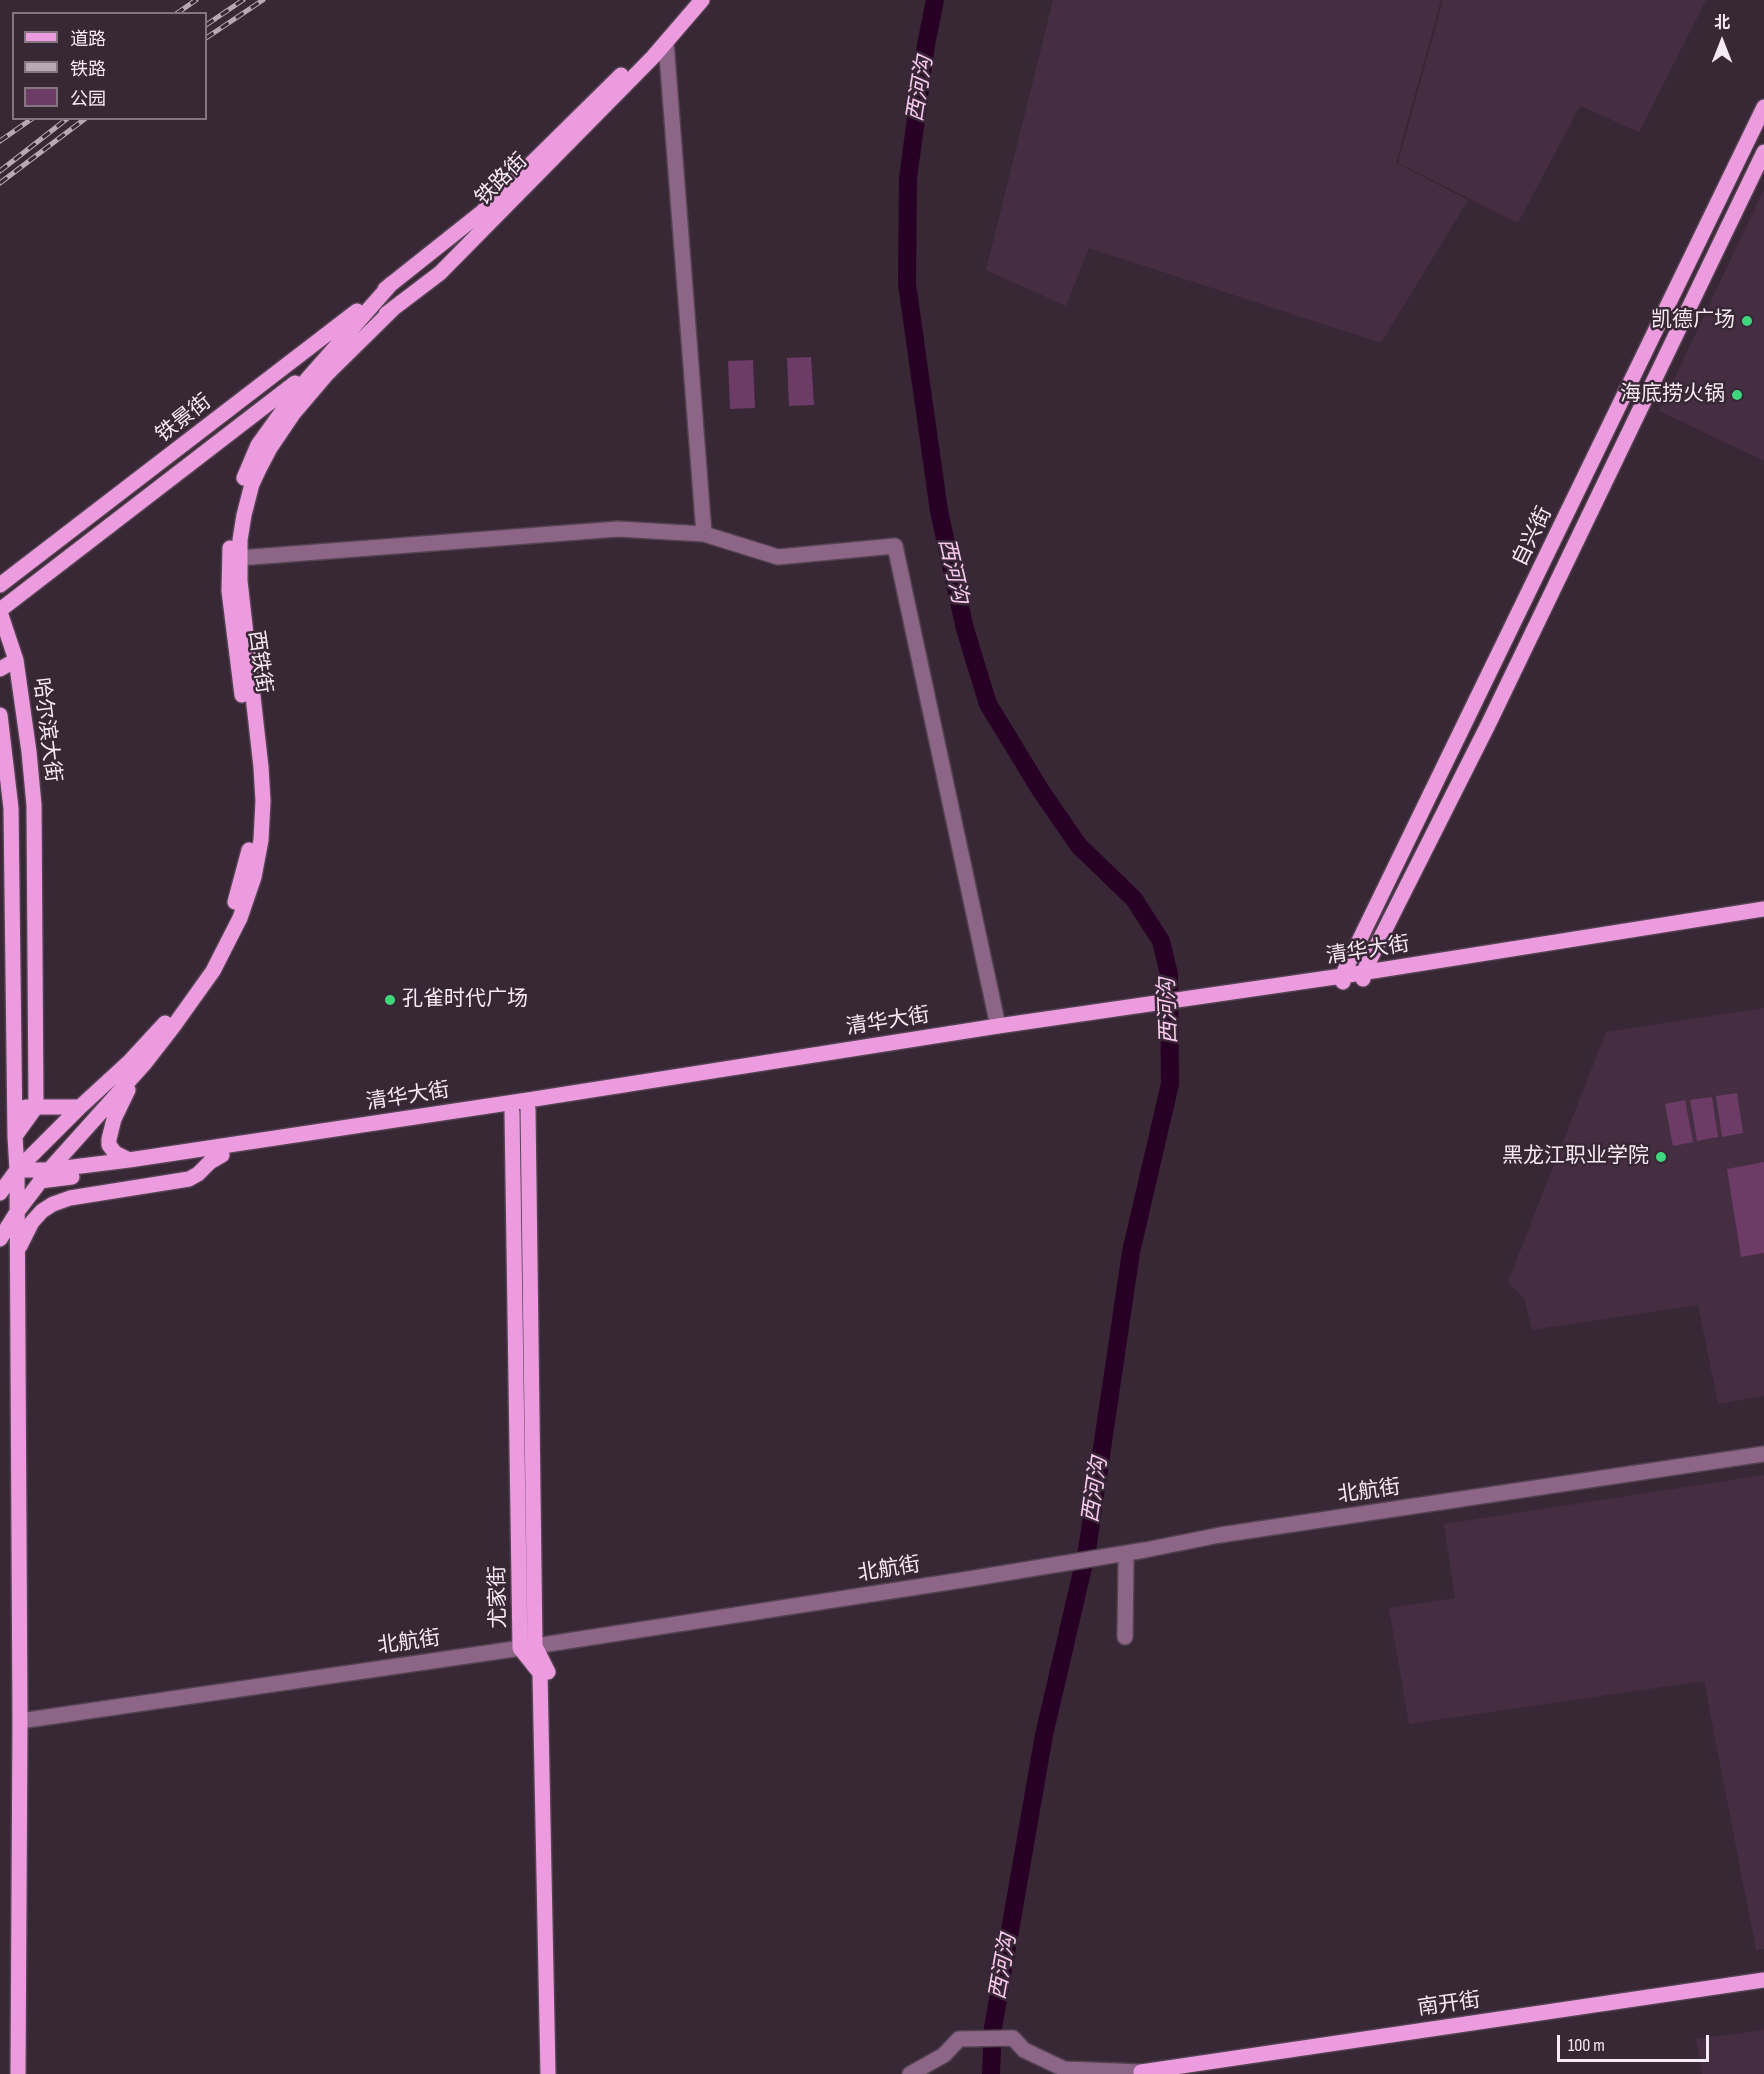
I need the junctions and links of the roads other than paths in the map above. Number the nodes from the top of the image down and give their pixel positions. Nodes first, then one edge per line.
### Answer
1 (690, 0) edge
2 (702, 0) edge
3 (666, 42) junction
4 (1764, 107) edge
5 (1764, 152) edge
6 (392, 284) junction
7 (394, 308) junction
8 (314, 369) junction
9 (704, 534) junction
10 (239, 558) junction
11 (0, 585) edge
12 (0, 611) edge
13 (16, 660) junction
14 (0, 669) edge
15 (0, 715) edge
16 (1764, 909) edge
17 (1764, 919) edge
18 (1363, 978) junction
19 (1343, 981) junction
20 (1076, 1019) junction
21 (998, 1026) junction
22 (137, 1066) junction
23 (16, 1107) junction
24 (36, 1107) junction
25 (80, 1107) junction
26 (528, 1110) junction
27 (512, 1112) junction
28 (15, 1136) junction
29 (222, 1155) junction
30 (129, 1160) junction
31 (17, 1170) junction
32 (44, 1176) junction
33 (0, 1193) edge
34 (17, 1212) junction
35 (0, 1239) edge
36 (17, 1257) junction
37 (1764, 1454) edge
38 (1126, 1562) dead end
39 (1125, 1637) dead end
40 (528, 1647) junction
41 (20, 1721) junction
42 (1764, 1980) edge
43 (1141, 2072) joint
44 (18, 2074) edge
45 (548, 2074) edge
46 (557, 2074) edge
47 (909, 2074) edge

1 - 6 main road, 铁路街
2 - 3 main road, 铁路街
3 - 7 main road, 铁路街
3 - 9 street
4 - 19 main road, 自兴街
5 - 18 main road, 自兴街
6 - 8 main road, 西铁街
6 - 11 main road, 铁景街
7 - 8 main road, 铁路街
7 - 10 main road, 西铁街
8 - 12 main road, 铁景街
8 - 22 main road, 西铁街
9 - 10 street
9 - 21 street
10 - 22 main road, 西铁街
12 - 13 main road, 哈尔滨大街
13 - 14 main road
13 - 24 main road, 哈尔滨大街
15 - 23 main road
16 - 18 main road, 清华大街
17 - 18 main road, 清华大街
18 - 19 main road, 清华大街
19 - 20 main road, 清华大街
20 - 21 main road, 清华大街
20 - 26 main road, 清华大街
21 - 30 main road, 清华大街
22 - 25 main road
22 - 30 main road
22 - 32 main road
23 - 24 main road
23 - 28 main road
24 - 25 main road
24 - 28 main road
25 - 31 main road
26 - 27 main road, 清华大街
26 - 40 main road, 尤家街
27 - 29 main road, 清华大街
27 - 40 main road, 尤家街
28 - 31 main road
29 - 32 main road, 清华大街
29 - 36 main road
30 - 32 main road, 清华大街
31 - 32 main road, 清华大街
31 - 33 main road
31 - 34 main road
32 - 34 main road
34 - 35 main road
34 - 36 main road
36 - 41 main road
37 - 40 street, 北航街
38 - 39 street
40 - 41 street, 北航街
40 - 45 main road, 尤家街
40 - 46 main road, 尤家街
41 - 44 main road
42 - 43 main road, 南开街
43 - 47 street

